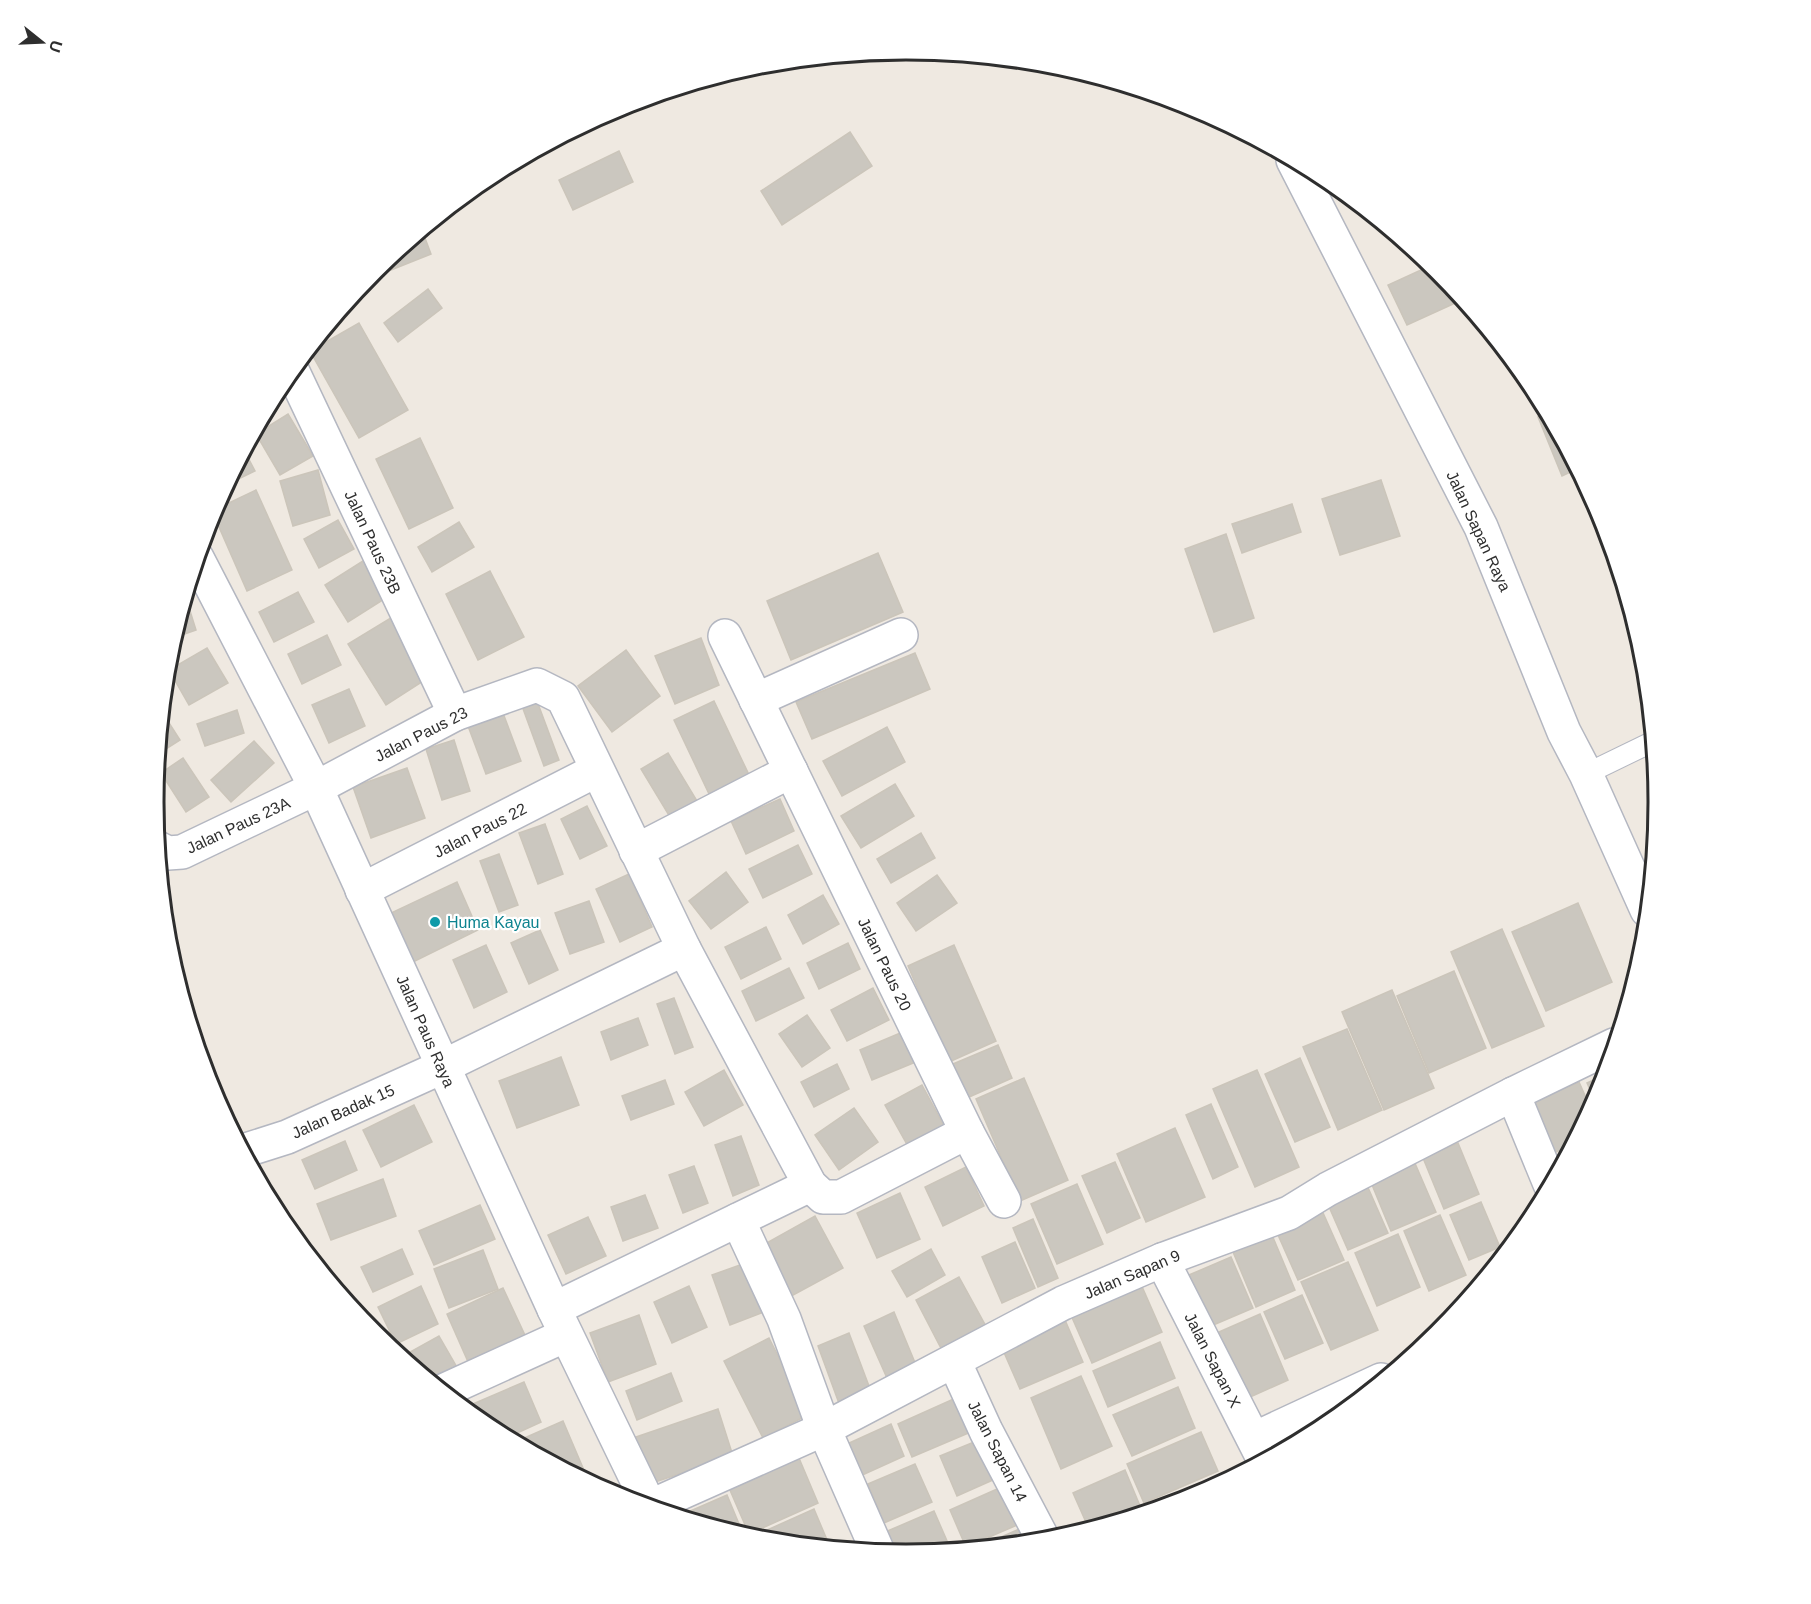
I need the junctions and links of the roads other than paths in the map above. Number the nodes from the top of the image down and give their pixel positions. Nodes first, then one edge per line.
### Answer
1 (1300, 174) edge
2 (297, 379) edge
3 (202, 567) edge
4 (901, 635) dead end
5 (724, 636) dead end
6 (756, 700) junction
7 (455, 714) junction
8 (1645, 745) edge
9 (597, 770) junction
10 (791, 771) junction
11 (1586, 774) junction
12 (316, 788) junction
13 (636, 851) junction
14 (165, 852) edge
15 (362, 890) junction
16 (1641, 897) edge
17 (684, 950) junction
18 (1605, 1049) edge
19 (442, 1067) junction
20 (1513, 1094) junction
21 (968, 1132) junction
22 (250, 1149) edge
23 (1546, 1175) edge
24 (810, 1185) junction
25 (1004, 1201) dead end
26 (738, 1220) junction
27 (1162, 1260) junction
28 (560, 1322) junction
29 (954, 1361) junction
30 (449, 1387) edge
31 (1340, 1403) edge
32 (824, 1429) junction
33 (1259, 1449) edge
34 (645, 1497) edge
35 (660, 1502) edge
36 (1039, 1532) edge
37 (875, 1543) edge

1 - 11 street, Jalan Sapan Raya
2 - 7 street, Jalan Paus 23B
3 - 12 street, Jalan Paus Raya
4 - 6 street
5 - 6 street, Jalan Paus 20
6 - 10 street, Jalan Paus 20
7 - 9 street, Jalan Paus 23
7 - 12 street, Jalan Paus 23
8 - 11 lane
9 - 13 street
9 - 15 street, Jalan Paus 22
10 - 13 street
10 - 21 street, Jalan Paus 20
11 - 16 street, Jalan Sapan Raya
12 - 14 street, Jalan Paus 23A
12 - 15 street, Jalan Paus Raya
13 - 17 street
15 - 19 street, Jalan Paus Raya
17 - 19 street, Jalan Badak 15
17 - 24 street
18 - 20 street, Jalan Sapan 9
19 - 22 street, Jalan Badak 15
19 - 28 street, Jalan Paus Raya
20 - 23 street
20 - 27 street, Jalan Sapan 9
21 - 24 street
21 - 25 street, Jalan Paus 20
24 - 26 street
26 - 28 street
26 - 32 street
27 - 29 street, Jalan Sapan 9
27 - 33 street, Jalan Sapan X
28 - 30 street
28 - 34 street, Jalan Paus Raya
29 - 32 street, Jalan Sapan 9
29 - 36 street, Jalan Sapan 14
31 - 33 street
32 - 35 street, Jalan Sapan 9
32 - 37 street

